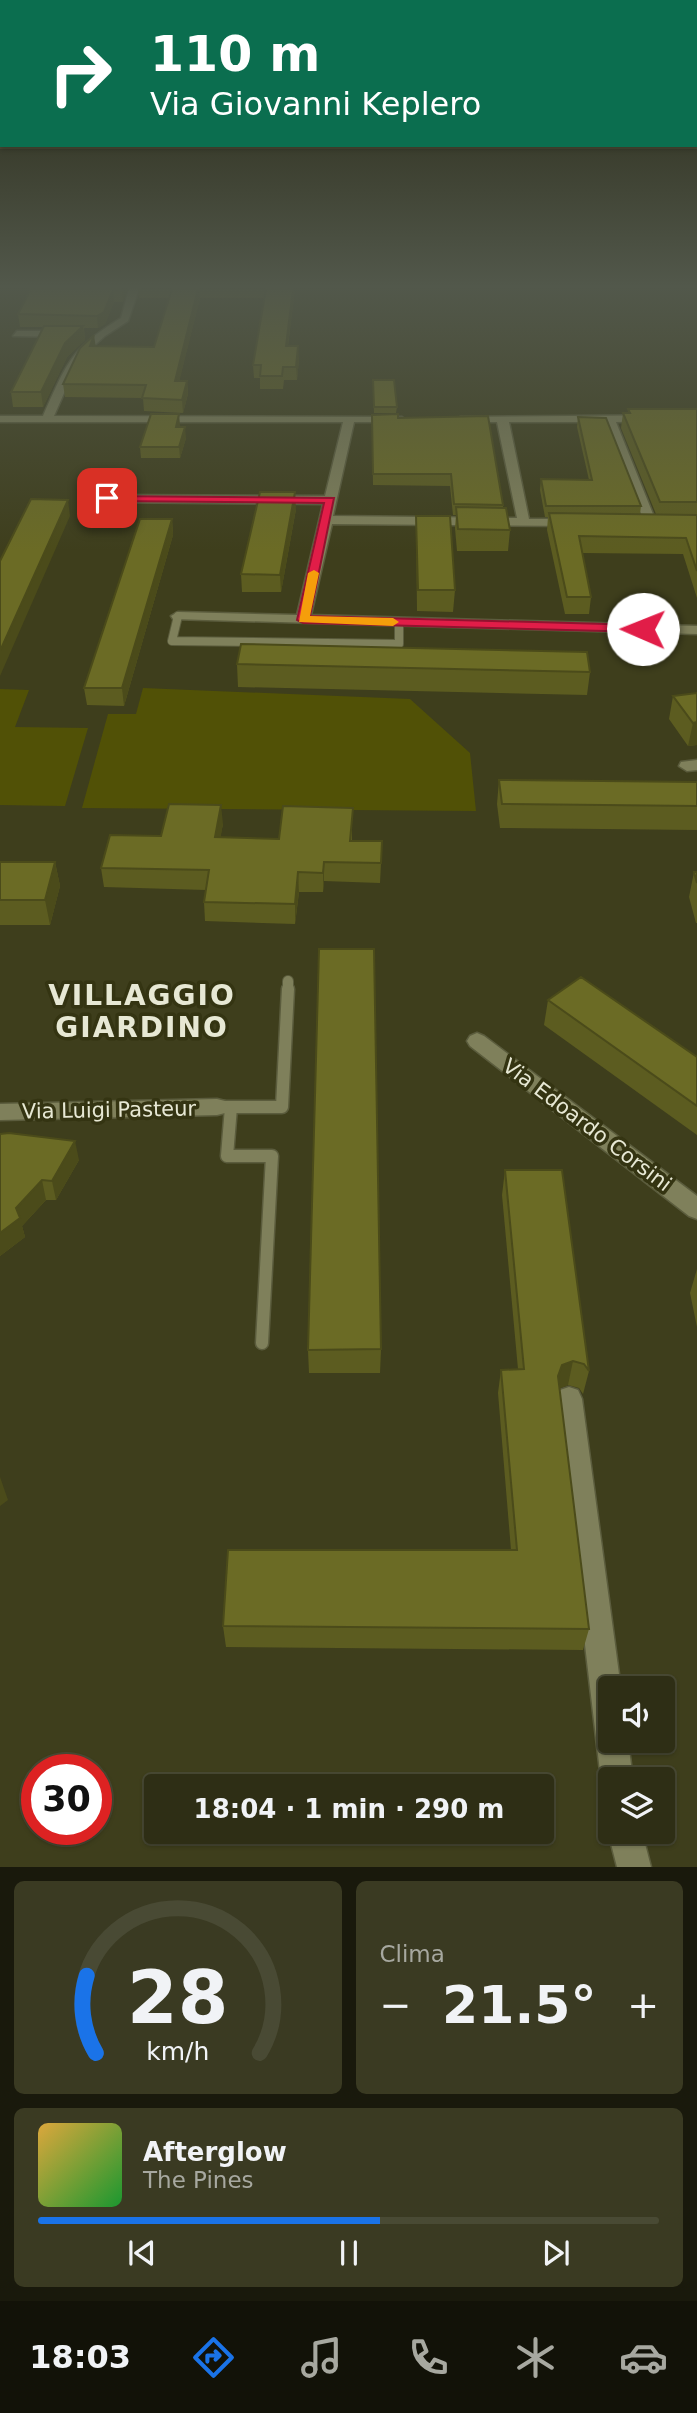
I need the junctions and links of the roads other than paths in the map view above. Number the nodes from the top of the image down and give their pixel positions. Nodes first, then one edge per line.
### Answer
1 (66, 376) edge
2 (502, 418) junction
3 (609, 418) junction
4 (697, 418) edge
5 (0, 419) edge
6 (47, 419) junction
7 (404, 419) edge
8 (446, 419) edge
9 (349, 420) junction
10 (107, 498) dead end
11 (330, 500) junction
12 (326, 520) junction
13 (524, 523) junction
14 (587, 524) edge
15 (650, 524) edge
16 (178, 616) joint
17 (303, 620) junction
18 (398, 622) junction
19 (697, 630) edge
20 (288, 981) dead end
21 (477, 1041) dead end
22 (224, 1107) junction
23 (0, 1112) edge
24 (697, 1209) edge
25 (262, 1343) dead end
26 (569, 1399) dead end
27 (604, 1676) edge
28 (628, 1844) edge
29 (634, 1867) edge

1 - 6 street
2 - 3 street
2 - 8 street
2 - 13 street
3 - 4 street
3 - 15 street
5 - 6 street
6 - 9 street
7 - 9 street
9 - 11 street
10 - 11 street
11 - 12 street
12 - 13 street
12 - 17 street
13 - 14 street
16 - 17 street
16 - 18 lane
17 - 18 street
18 - 19 street
20 - 22 lane
21 - 24 street, Via Edoardo Corsini
22 - 23 street, Via Luigi Pasteur
22 - 25 lane
26 - 27 street
28 - 29 street

